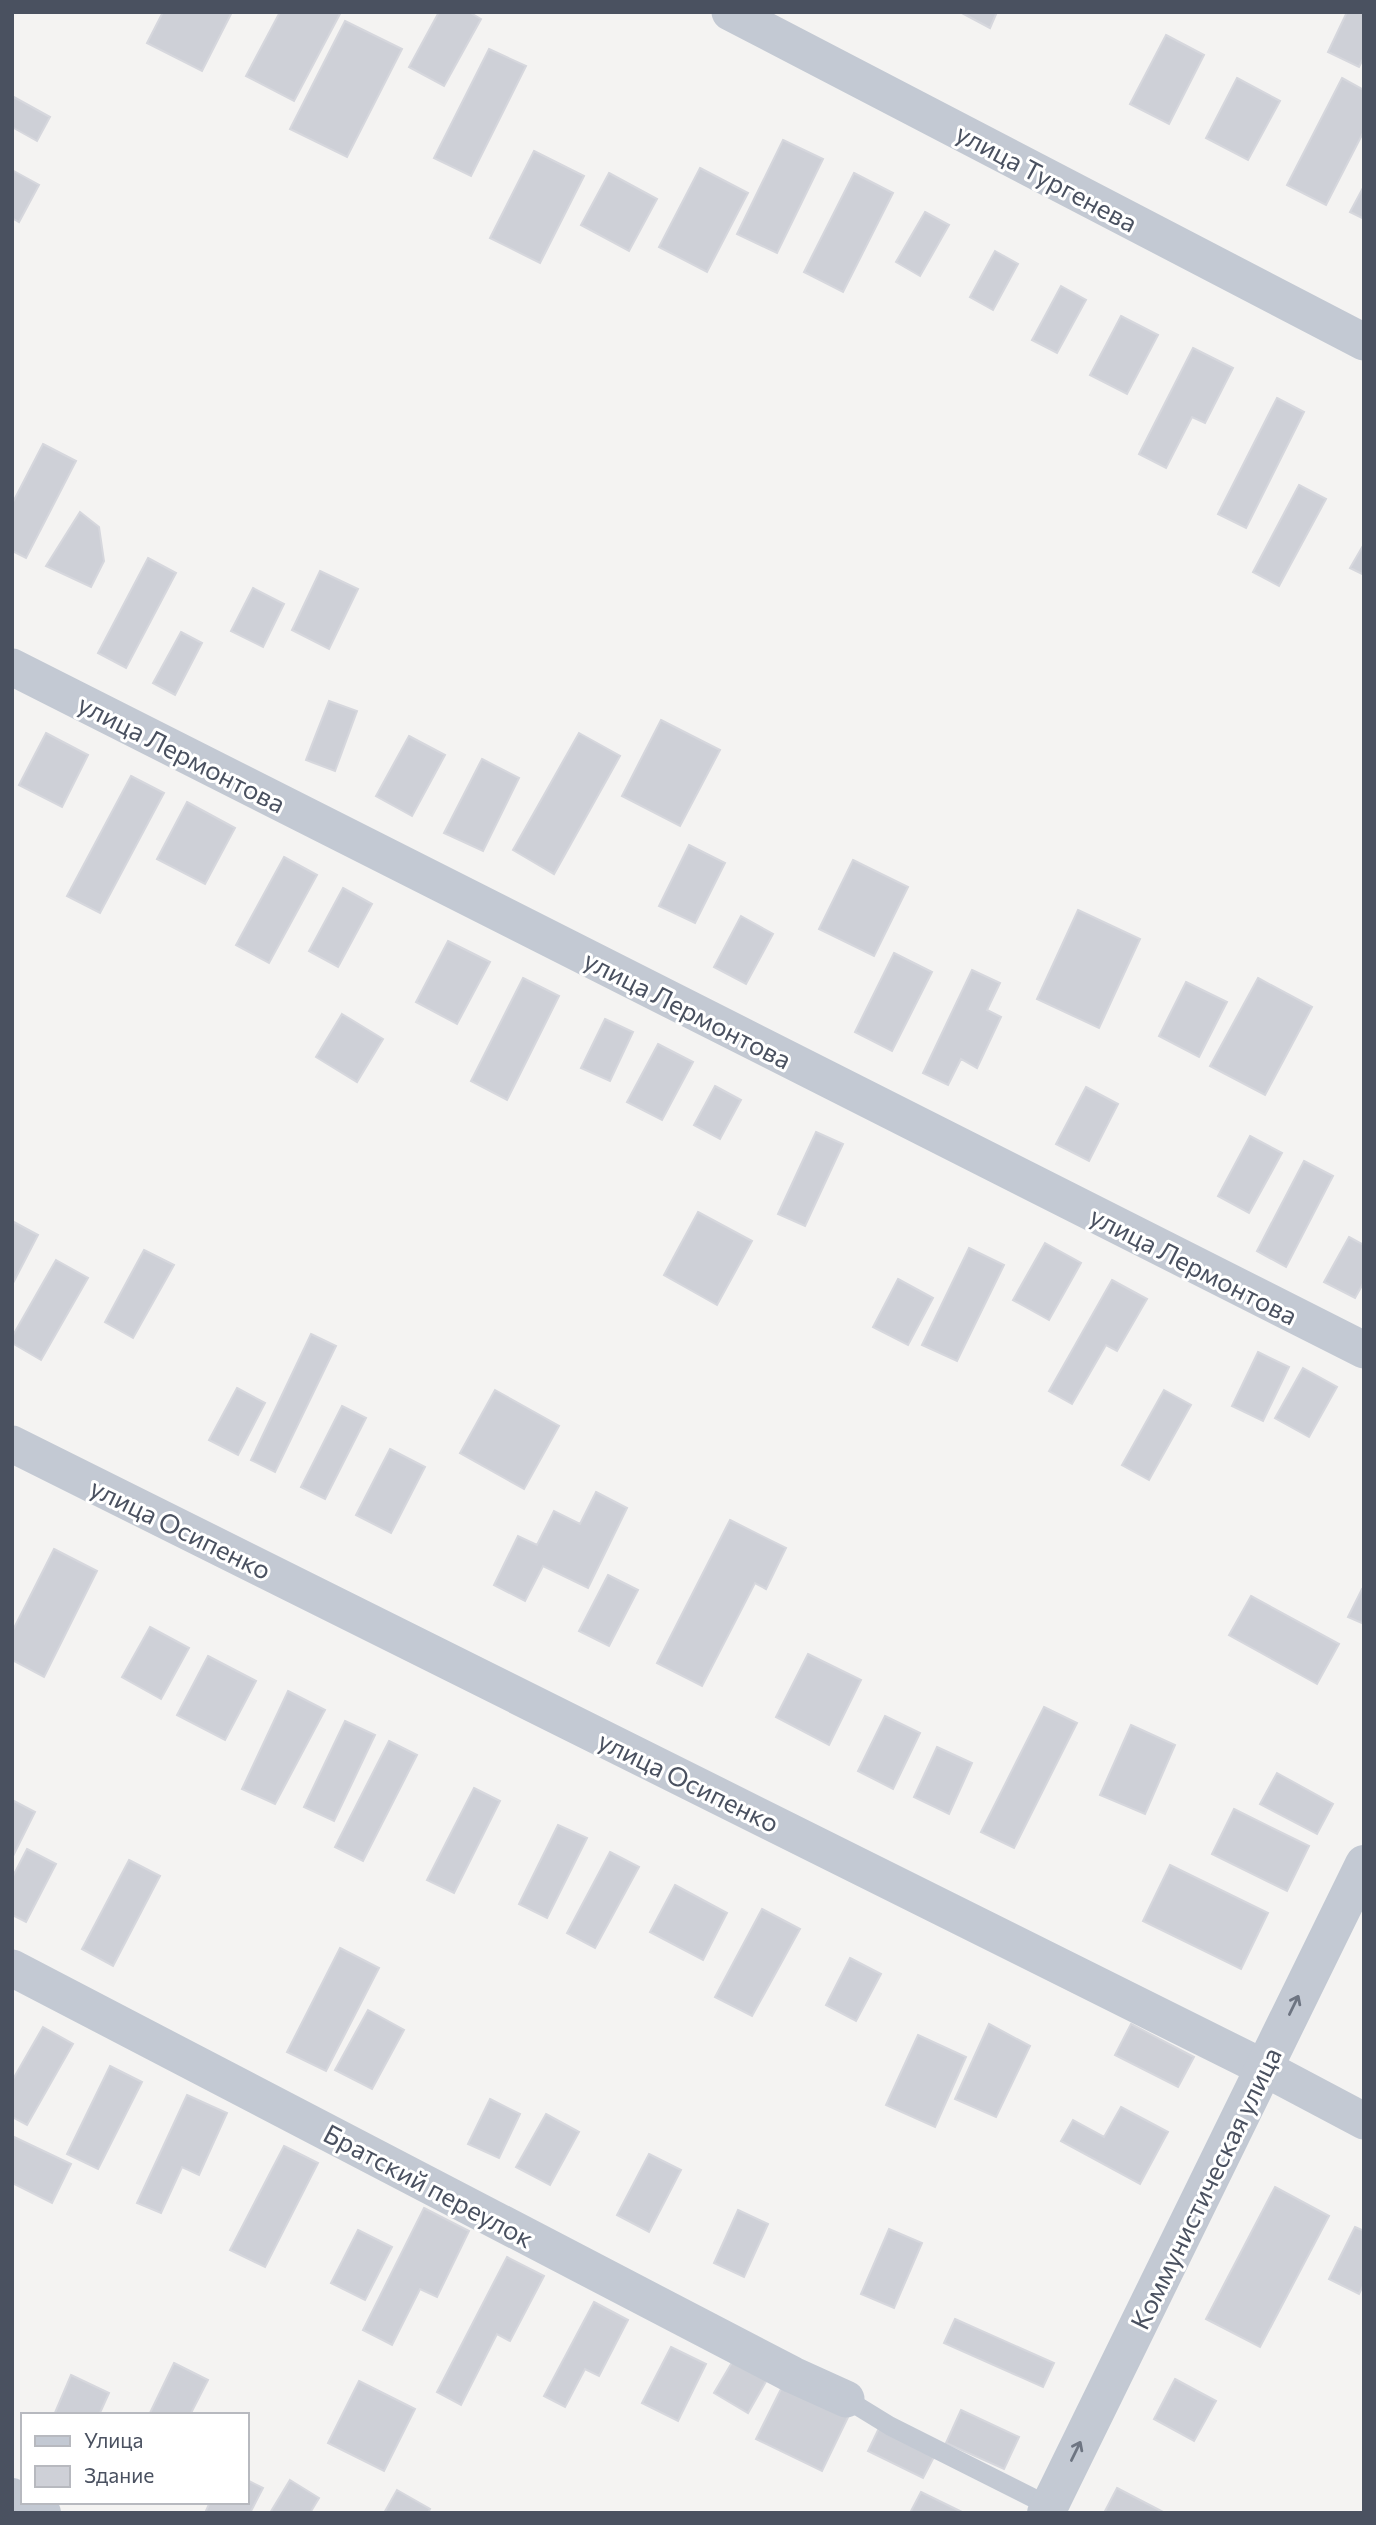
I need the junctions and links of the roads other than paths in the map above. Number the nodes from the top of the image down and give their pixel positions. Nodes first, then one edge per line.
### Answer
1 (730, 12) edge
2 (1364, 342) edge
3 (12, 667) edge
4 (1364, 1350) edge
5 (12, 1444) edge
6 (1364, 1864) edge
7 (12, 1968) edge
8 (1264, 2068) junction
9 (1364, 2121) edge
10 (846, 2399) joint
11 (25, 2504) edge
12 (1047, 2510) edge
13 (42, 2513) edge

1 - 2 street, улица Тургенева
3 - 4 street, улица Лермонтова
5 - 8 street, улица Осипенко
8 -> 6 street, Коммунистическая улица
7 - 10 street, Братский переулок
8 - 9 street, улица Осипенко
12 -> 8 street, Коммунистическая улица
10 - 12 lane
11 - 13 street

